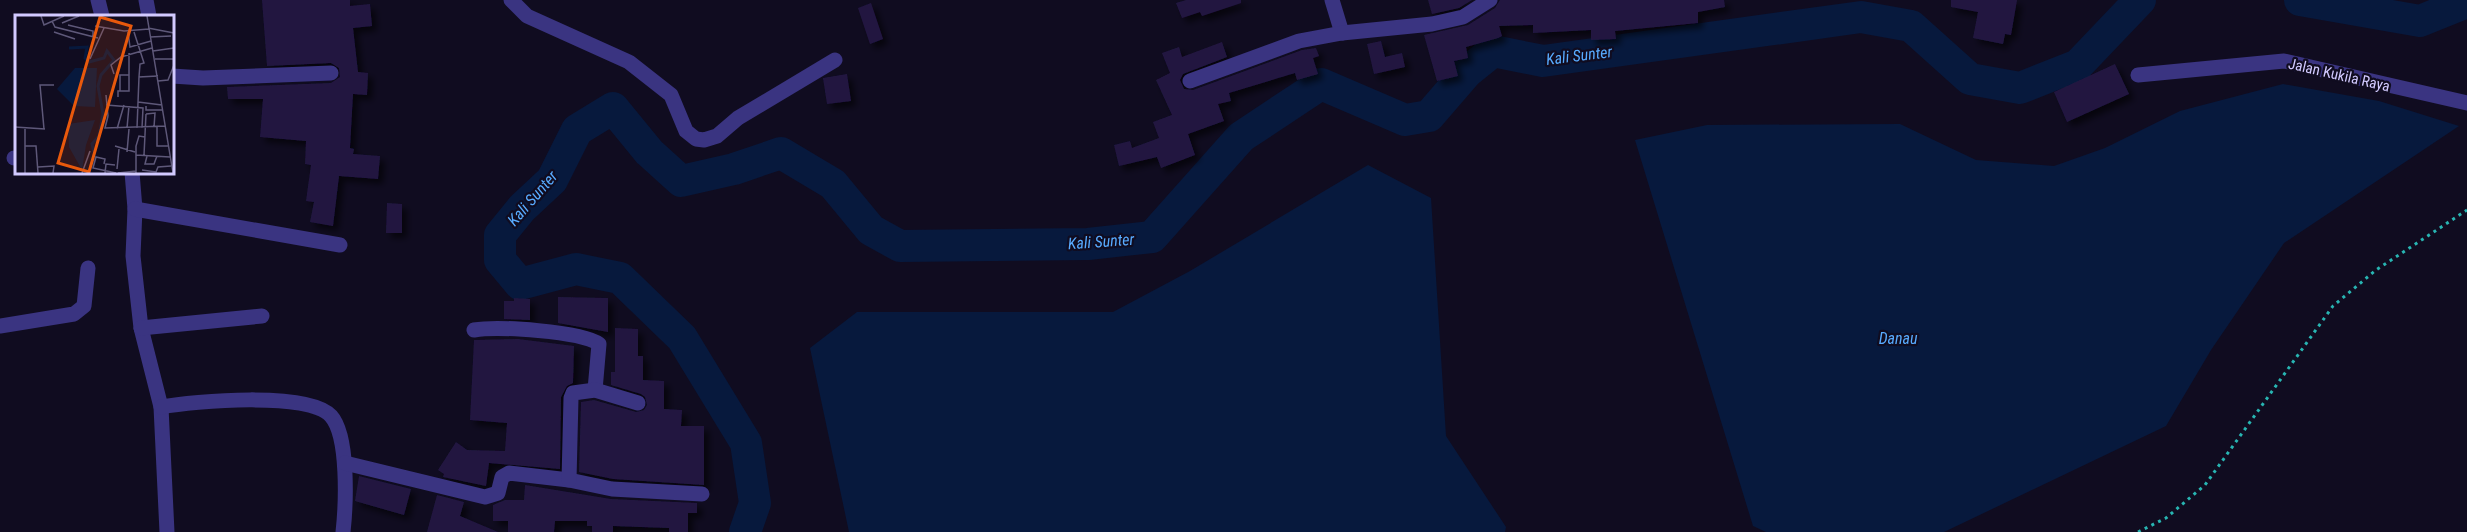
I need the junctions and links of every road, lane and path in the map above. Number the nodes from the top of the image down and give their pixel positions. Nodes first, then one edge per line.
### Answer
1 (98, 0) edge
2 (146, 0) edge
3 (511, 0) edge
4 (1332, 0) edge
5 (1490, 0) edge
6 (102, 15) edge
7 (149, 15) edge
8 (1342, 33) junction
9 (835, 60) dead end
10 (331, 74) dead end
11 (2138, 75) dead end
12 (174, 76) edge
13 (1190, 81) dead end
14 (2467, 103) edge
15 (132, 174) edge
16 (135, 209) junction
17 (2467, 210) edge
18 (340, 245) dead end
19 (88, 268) dead end
20 (262, 316) dead end
21 (0, 326) edge
22 (141, 328) junction
23 (474, 330) dead end
24 (595, 390) junction
25 (638, 403) dead end
26 (161, 407) junction
27 (345, 463) junction
28 (569, 480) junction
29 (702, 494) dead end
30 (167, 532) edge
31 (343, 532) edge
32 (2138, 532) edge

1 - 6 street
2 - 7 street
3 - 9 street
4 - 8 street
5 - 8 street
8 - 13 street
10 - 12 street
11 - 14 street, Jalan Kukila Raya
15 - 16 street
16 - 18 street
16 - 22 street
17 - 32 path
19 - 21 street
20 - 22 street
22 - 26 street
23 - 24 street
24 - 25 street
24 - 28 street
26 - 27 street
26 - 30 street
27 - 28 street
27 - 31 street
28 - 29 street

